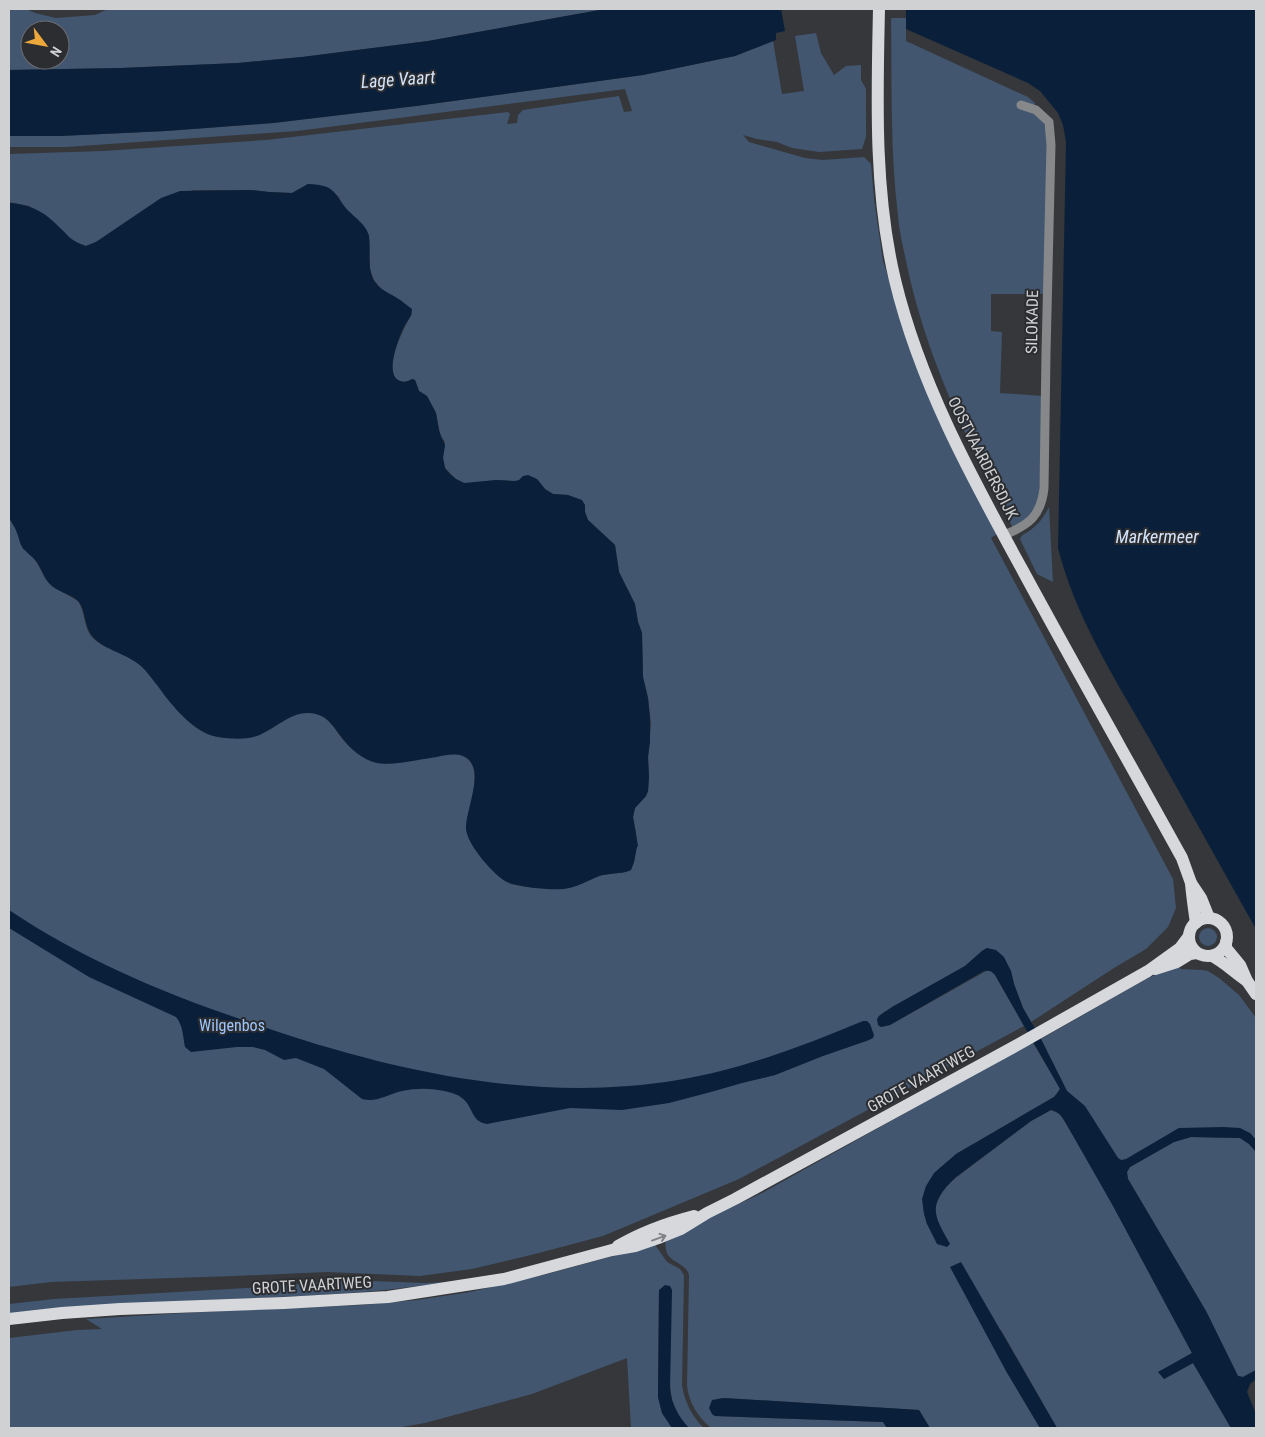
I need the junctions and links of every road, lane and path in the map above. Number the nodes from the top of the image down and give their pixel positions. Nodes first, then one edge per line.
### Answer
1 (879, 9) edge
2 (1021, 105) dead end
3 (1004, 535) junction
4 (1191, 883) junction
5 (1209, 918) junction
6 (1196, 923) junction
7 (1189, 936) junction
8 (1226, 942) junction
9 (1197, 953) junction
10 (1212, 956) junction
11 (1148, 971) junction
12 (1246, 980) junction
13 (1256, 994) edge
14 (9, 1319) edge

1 - 3 main road, OOSTVAARDERSDIJK
2 - 3 street, SILOKADE
3 - 4 main road, OOSTVAARDERSDIJK
4 - 5 main road, OOSTVAARDERSDIJK
4 - 6 main road, OOSTVAARDERSDIJK
5 - 6 main road
5 - 8 main road
6 - 7 main road
7 - 9 main road
7 - 11 main road, GROTE VAARTWEG
8 - 10 main road
8 - 12 main road
9 - 10 main road
9 - 11 main road, GROTE VAARTWEG
10 - 12 main road
11 - 14 main road, GROTE VAARTWEG
12 - 13 main road

